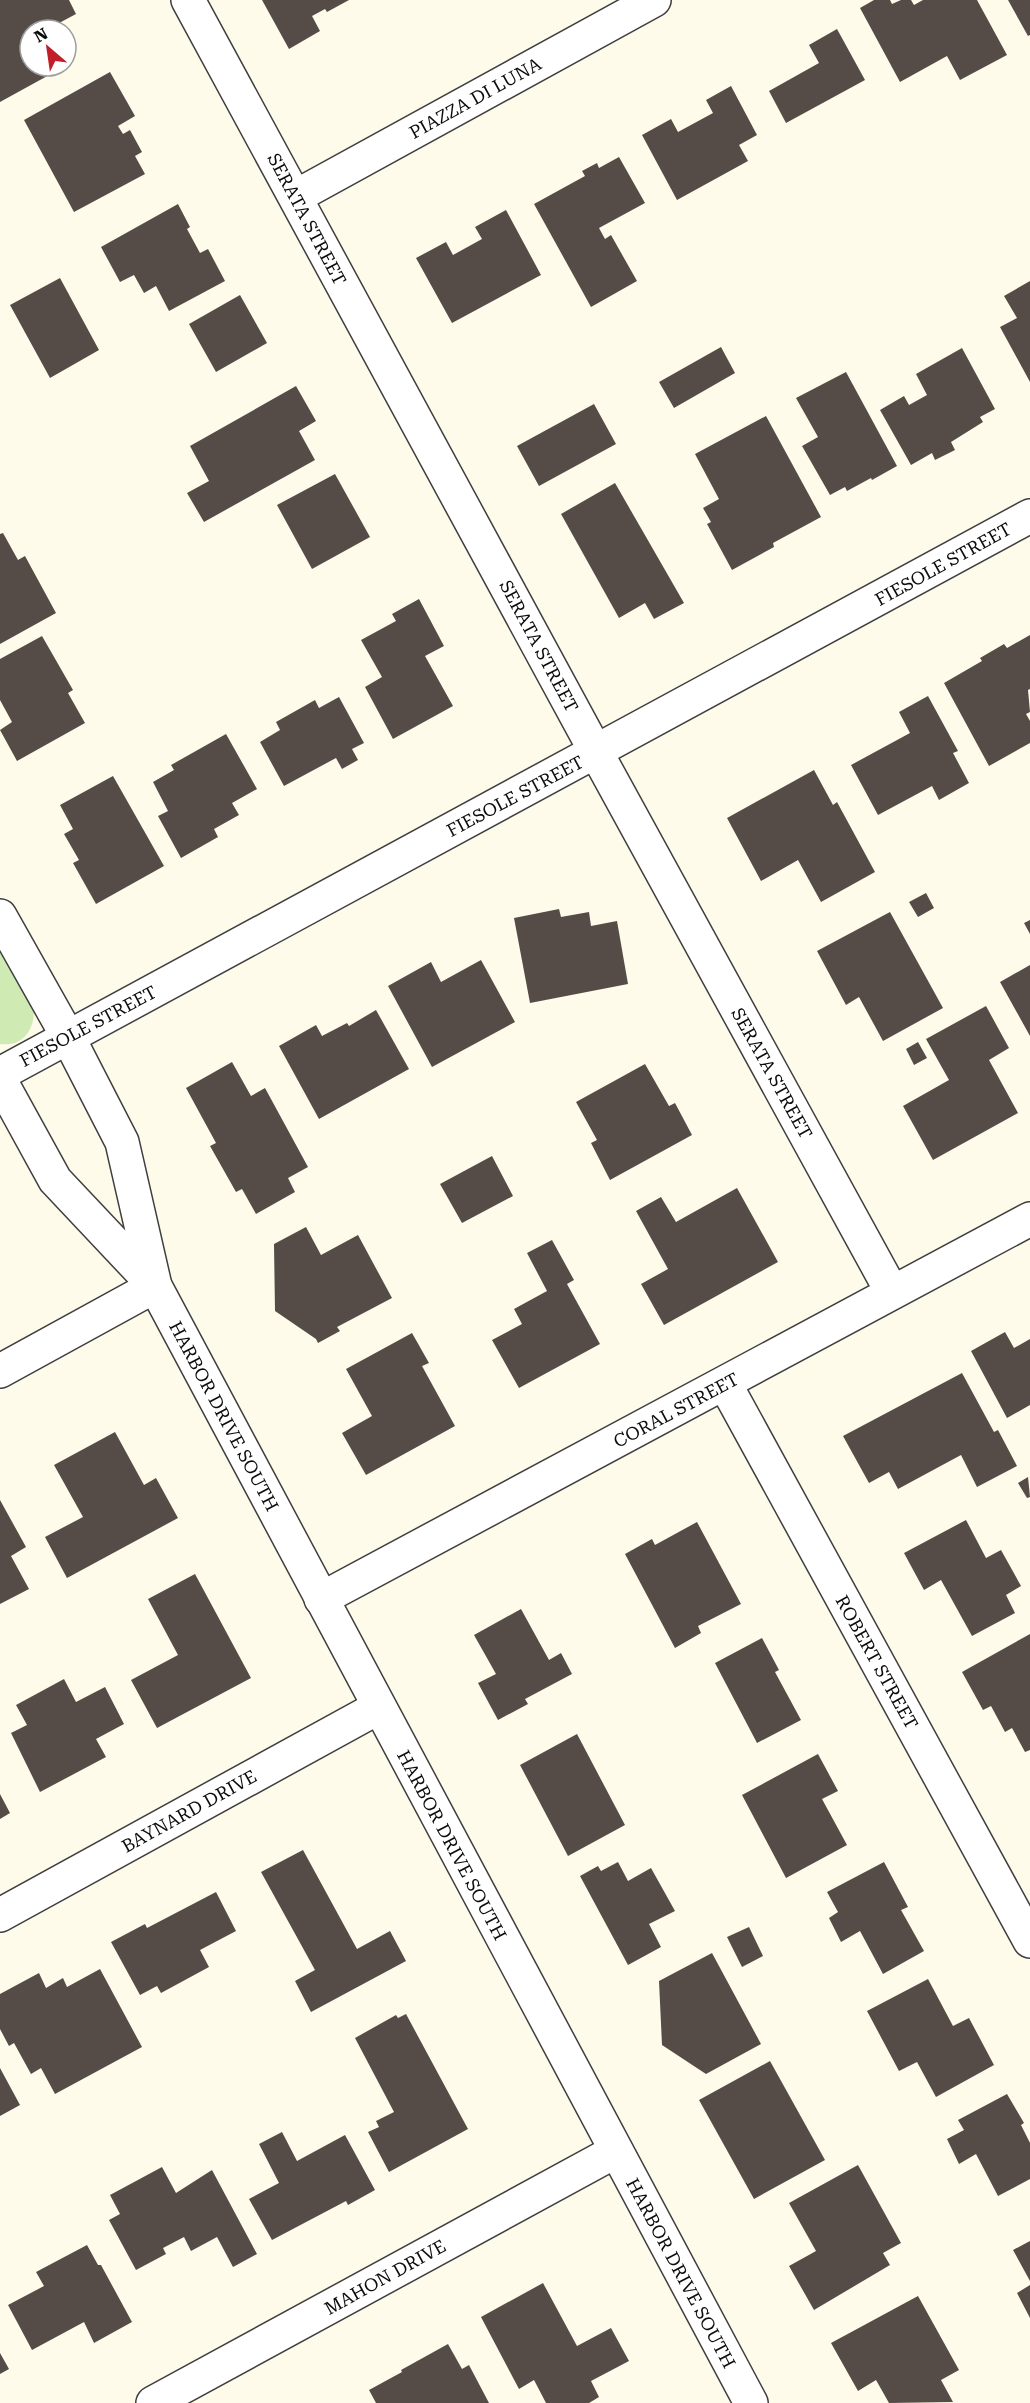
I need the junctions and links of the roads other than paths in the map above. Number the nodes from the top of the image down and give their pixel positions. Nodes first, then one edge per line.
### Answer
1 (188, 0) edge
2 (654, 0) edge
3 (295, 197) junction
4 (1030, 516) edge
5 (596, 752) junction
6 (0, 916) edge
7 (68, 1037) junction
8 (0, 1074) edge
9 (0, 1080) edge
10 (1030, 1219) edge
11 (155, 1286) junction
12 (892, 1292) junction
13 (0, 1371) edge
14 (725, 1384) junction
15 (321, 1599) junction
16 (378, 1707) junction
17 (0, 1914) edge
18 (1030, 1941) edge
19 (616, 2151) junction
20 (153, 2403) edge
21 (751, 2403) edge

1 - 3 street, SERATA STREET
2 - 3 street, PIAZZA DI LUNA
3 - 5 street, SERATA STREET
4 - 5 street, FIESOLE STREET
5 - 7 street, FIESOLE STREET
5 - 12 street, SERATA STREET
6 - 7 street, HARBOR DRIVE SOUTH
7 - 8 street, FIESOLE STREET
7 - 11 street, HARBOR DRIVE SOUTH
9 - 11 street, HARBOR DRIVE SOUTH
10 - 12 street, CORAL STREET
11 - 13 street
11 - 15 street, HARBOR DRIVE SOUTH
12 - 14 street, CORAL STREET
14 - 15 street, CORAL STREET
14 - 18 street, ROBERT STREET
15 - 16 street, HARBOR DRIVE SOUTH
16 - 17 street, BAYNARD DRIVE
16 - 19 street, HARBOR DRIVE SOUTH
19 - 20 street, MAHON DRIVE
19 - 21 street, HARBOR DRIVE SOUTH

